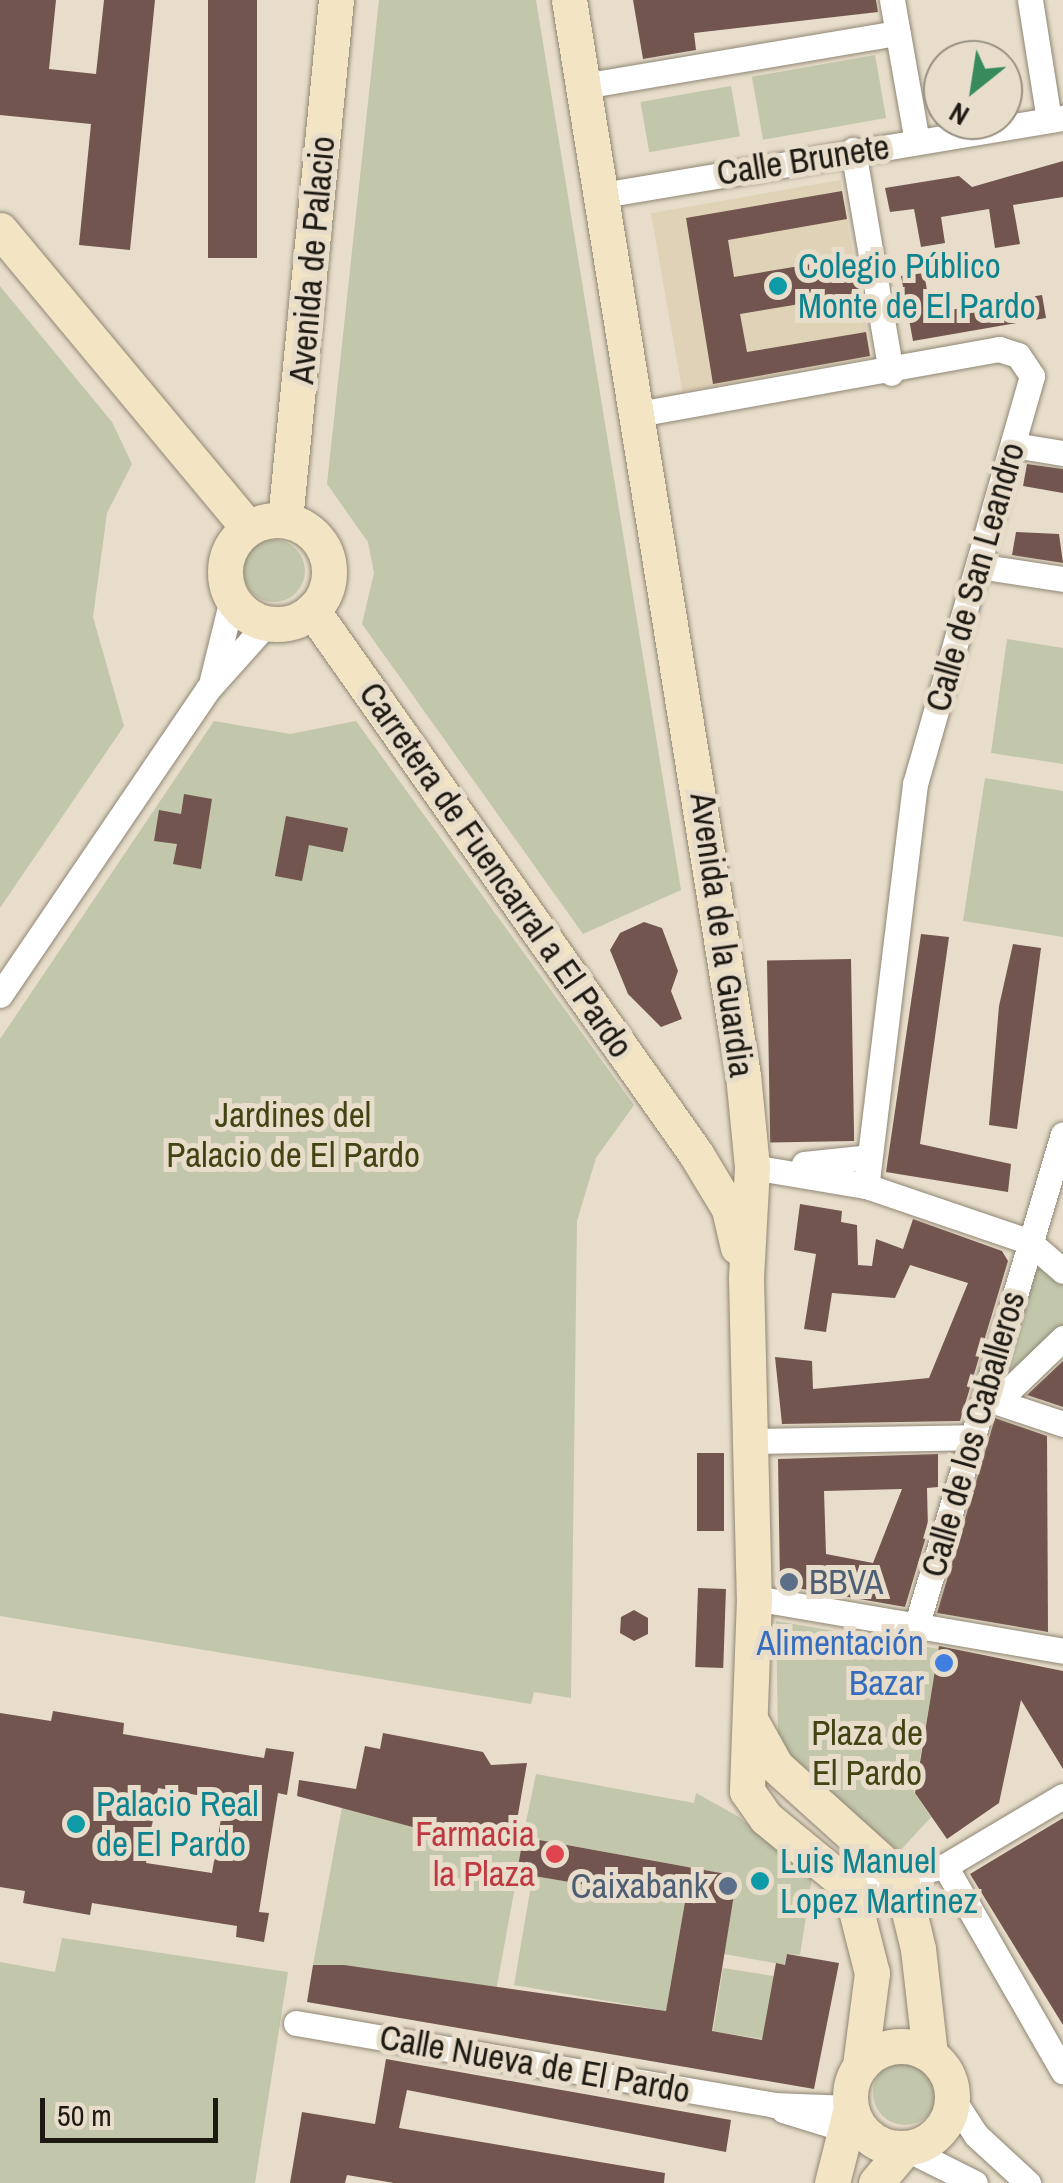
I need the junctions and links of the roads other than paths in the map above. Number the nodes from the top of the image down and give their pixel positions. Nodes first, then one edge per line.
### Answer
1 (336, 0) edge
2 (569, 0) edge
3 (892, 0) edge
4 (1030, 0) edge
5 (898, 33) junction
6 (583, 86) junction
7 (1056, 119) edge
8 (918, 142) junction
9 (853, 150) junction
10 (602, 195) junction
11 (0, 230) edge
12 (891, 374) junction
13 (638, 414) junction
14 (1014, 445) junction
15 (1063, 453) edge
16 (285, 520) junction
17 (248, 528) junction
18 (978, 566) junction
19 (1063, 580) edge
20 (232, 599) junction
21 (312, 610) junction
22 (267, 623) junction
23 (208, 689) junction
24 (0, 995) edge
25 (743, 1074) junction
26 (1063, 1134) edge
27 (688, 1142) junction
28 (869, 1157) junction
29 (768, 1167) junction
30 (866, 1186) junction
31 (729, 1209) junction
32 (1028, 1241) junction
33 (1063, 1271) edge
34 (746, 1278) junction
35 (1063, 1338) edge
36 (985, 1398) junction
37 (1063, 1424) edge
38 (973, 1437) junction
39 (752, 1440) junction
40 (754, 1598) junction
41 (916, 1627) junction
42 (1063, 1651) edge
43 (758, 1748) junction
44 (1063, 1796) edge
45 (945, 1866) junction
46 (901, 1879) junction
47 (850, 1887) junction
48 (296, 2023) dead end
49 (930, 2054) junction
50 (860, 2066) junction
51 (1063, 2071) edge
52 (952, 2098) junction
53 (855, 2126) junction
54 (905, 2148) junction
55 (832, 2183) edge
56 (876, 2183) edge
57 (974, 2183) edge
58 (1028, 2183) edge

1 - 16 street, Avenida de Palacio
2 - 6 street, Avenida de la Guardia
3 - 5 street
4 - 7 street
5 - 6 street
5 - 8 street
6 - 10 street, Avenida de la Guardia
7 - 8 street, Calle Brunete
8 - 9 street, Calle Brunete
9 - 10 street, Calle Brunete
9 - 12 street
10 - 13 street, Avenida de la Guardia
11 - 17 street
12 - 13 street, Calle de San Leandro
12 - 14 street, Calle de San Leandro
13 - 25 street, Avenida de la Guardia
14 - 15 street
14 - 18 street, Calle de San Leandro
16 - 17 street
16 - 21 street
17 - 20 street
18 - 19 street
18 - 28 street, Calle de San Leandro
20 - 22 street
20 - 23 street
21 - 22 street
21 - 27 street, Carretera de Fuencarral a El Pardo
22 - 23 street
23 - 24 street
25 - 27 street
25 - 29 street, Avenida de la Guardia
26 - 32 street, Calle de los Caballeros
27 - 29 street
27 - 31 street, Carretera de Fuencarral a El Pardo
28 - 29 street
28 - 30 street, Calle de San Leandro
29 - 30 street
29 - 31 street
29 - 34 street, Avenida de la Guardia
30 - 32 street
31 - 34 street, Carretera de Fuencarral a El Pardo
32 - 33 street
32 - 36 street, Calle de los Caballeros
34 - 39 street, Avenida de la Guardia
35 - 36 street
36 - 37 street
36 - 38 street, Calle de los Caballeros
38 - 39 street
38 - 41 street, Calle de los Caballeros
39 - 40 street, Avenida de la Guardia
40 - 41 street
40 - 43 street, Avenida de la Guardia
41 - 42 street
43 - 46 street
43 - 47 street, Avenida de la Guardia
44 - 45 street
45 - 46 street
45 - 51 street
46 - 47 street
46 - 49 street
47 - 50 street
48 - 53 street, Calle Nueva de El Pardo
49 - 50 street
49 - 52 street
50 - 53 street
52 - 54 street
52 - 58 street
53 - 54 street
53 - 55 street
54 - 56 street
54 - 57 street

